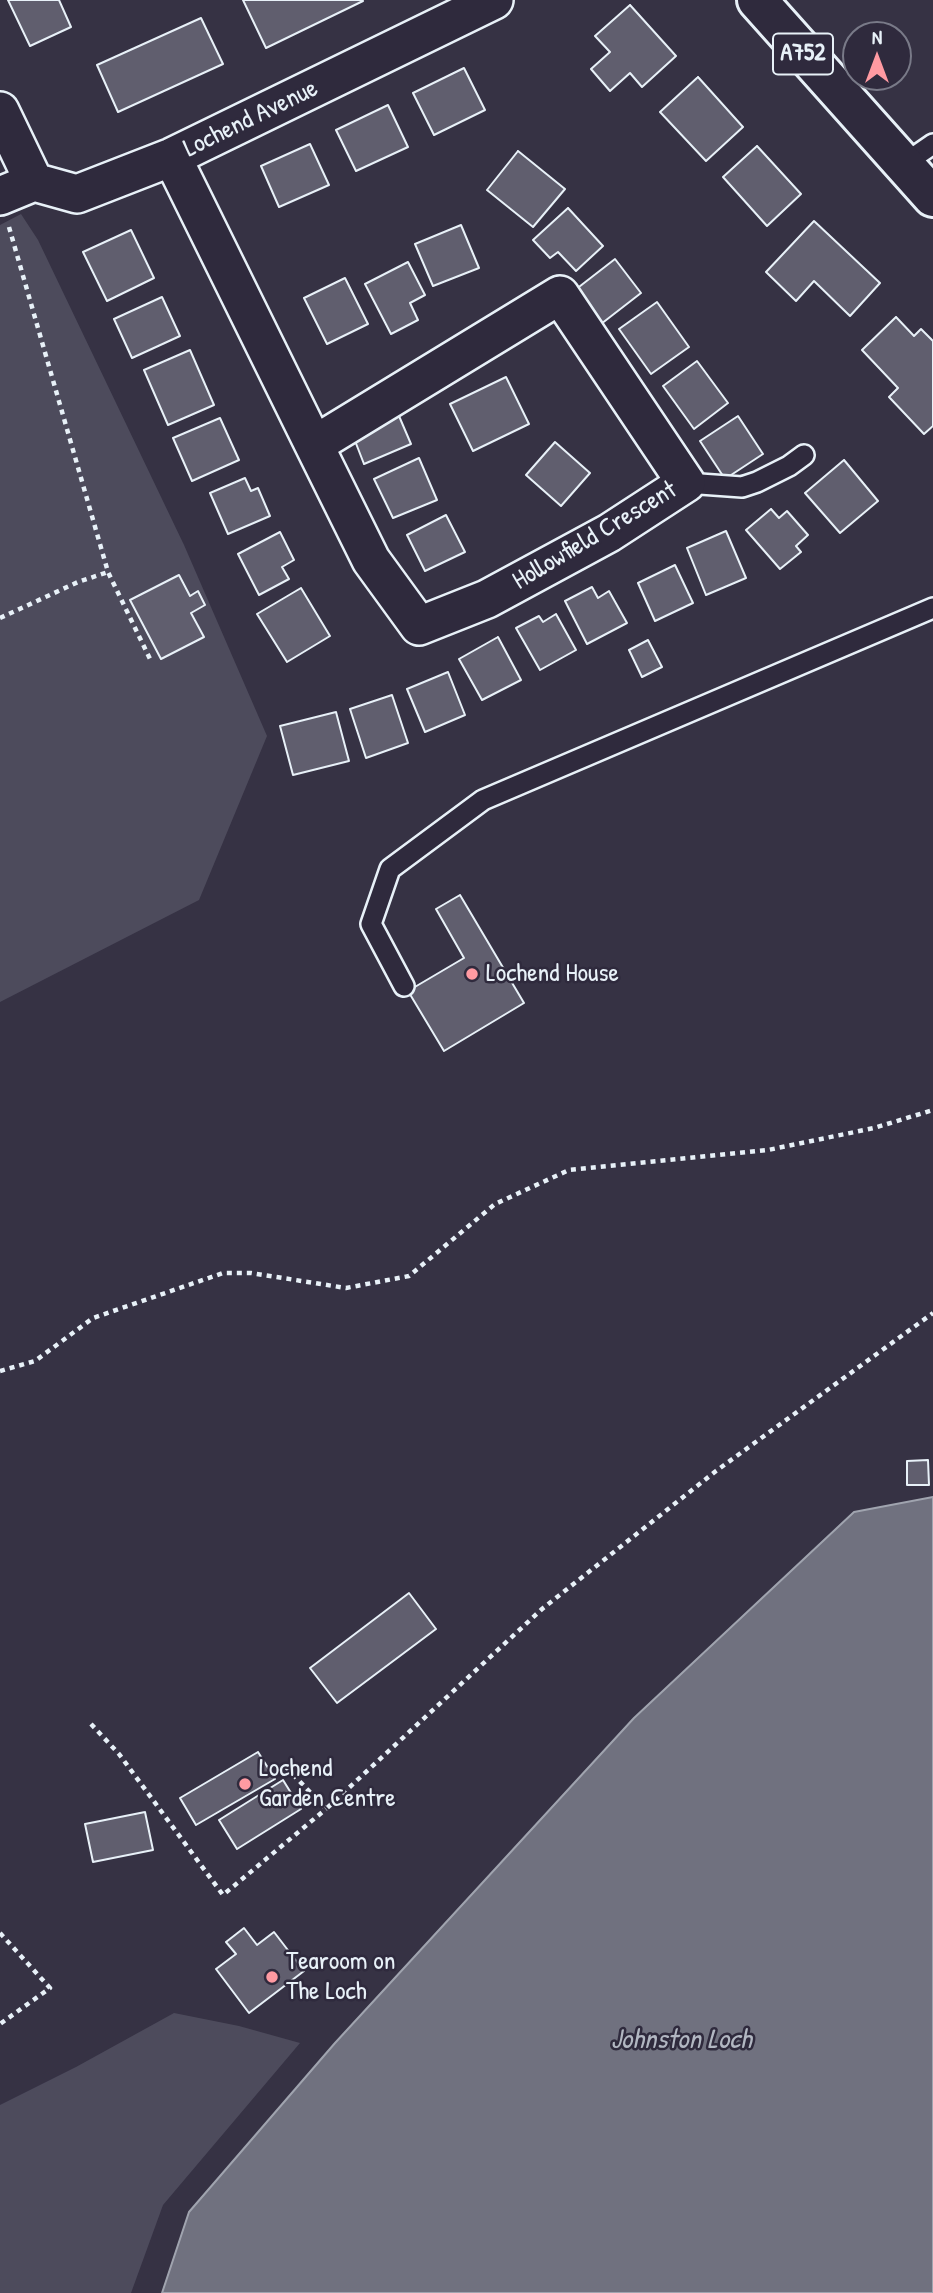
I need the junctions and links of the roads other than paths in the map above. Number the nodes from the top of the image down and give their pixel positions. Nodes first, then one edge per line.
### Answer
1 (494, 0) edge
2 (757, 0) edge
3 (0, 111) edge
4 (918, 154) edge
5 (172, 157) junction
6 (13, 191) edge
7 (933, 197) edge
8 (314, 445) junction
9 (804, 455) dead end
10 (686, 483) junction
11 (933, 608) edge
12 (404, 986) dead end

1 - 5 street, Lochend Avenue
2 - 4 main road, A752
3 - 6 street
4 - 7 main road, A752
5 - 6 street, Lochend Avenue
5 - 8 street, Hollowfield Crescent
8 - 10 street, Hollowfield Crescent
8 - 10 street, Hollowfield Crescent
9 - 10 lane
11 - 12 lane

